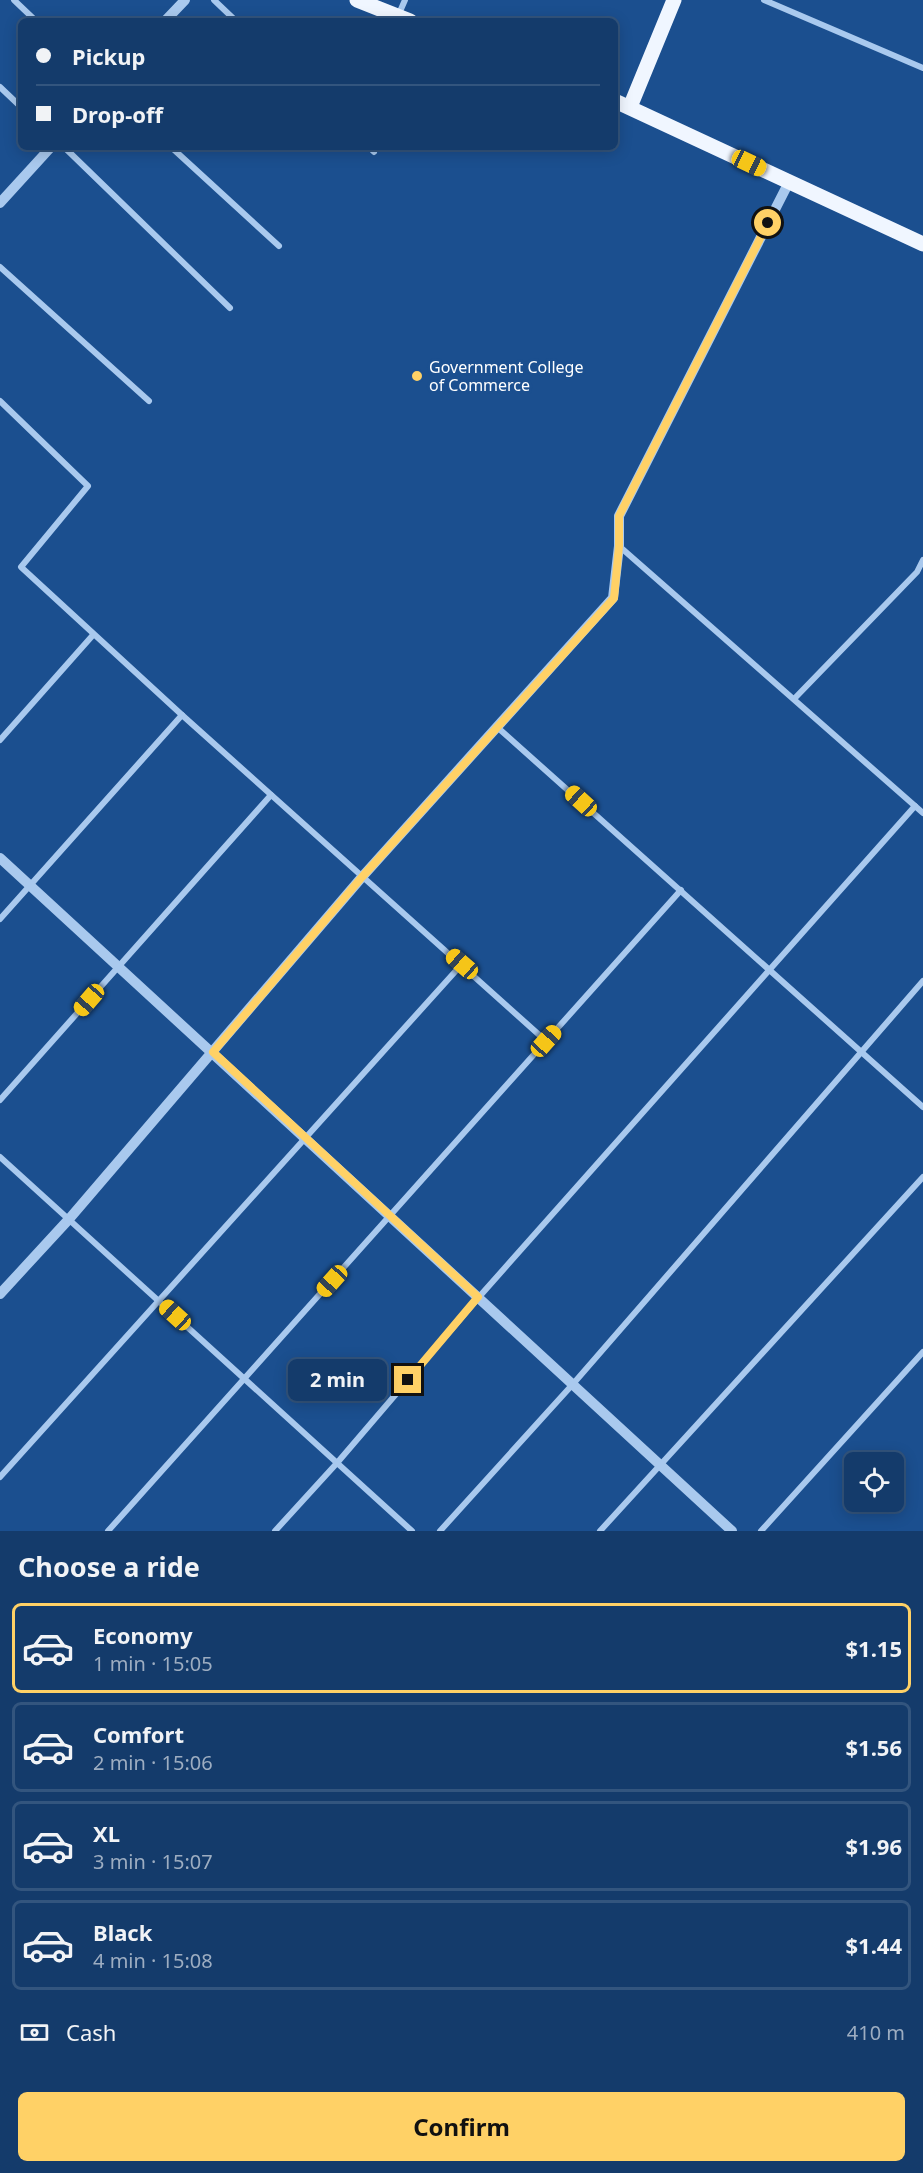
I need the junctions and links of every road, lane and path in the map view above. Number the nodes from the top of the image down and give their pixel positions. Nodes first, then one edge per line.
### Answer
1 (14, 0) edge
2 (184, 0) edge
3 (214, 0) edge
4 (357, 0) edge
5 (405, 0) edge
6 (674, 0) edge
7 (764, 0) edge
8 (33, 18) edge
9 (168, 18) edge
10 (233, 18) edge
11 (402, 18) edge
12 (404, 18) edge
13 (923, 68) edge
14 (0, 87) edge
15 (618, 102) edge
16 (18, 103) edge
17 (630, 107) junction
18 (48, 150) edge
19 (67, 150) edge
20 (174, 150) edge
21 (789, 182) junction
22 (0, 203) edge
23 (923, 244) edge
24 (279, 246) dead end
25 (0, 267) edge
26 (230, 308) dead end
27 (0, 401) edge
28 (149, 401) dead end
29 (619, 546) junction
30 (923, 560) edge
31 (93, 635) junction
32 (794, 699) junction
33 (182, 715) junction
34 (497, 727) junction
35 (0, 740) edge
36 (271, 795) junction
37 (915, 806) junction
38 (923, 813) edge
39 (0, 858) edge
40 (362, 877) junction
41 (30, 885) junction
42 (681, 890) junction
43 (0, 919) edge
44 (462, 964) junction
45 (119, 966) junction
46 (769, 969) junction
47 (923, 981) edge
48 (546, 1041) junction
49 (213, 1052) junction
50 (863, 1053) junction
51 (0, 1100) edge
52 (923, 1107) edge
53 (305, 1137) junction
54 (0, 1157) edge
55 (923, 1177) edge
56 (390, 1215) junction
57 (70, 1218) junction
58 (0, 1294) edge
59 (478, 1297) junction
60 (158, 1299) junction
61 (923, 1352) edge
62 (245, 1378) junction
63 (573, 1384) junction
64 (338, 1463) junction
65 (661, 1464) junction
66 (0, 1477) edge
67 (108, 1531) edge
68 (275, 1531) edge
69 (412, 1531) edge
70 (440, 1531) edge
71 (600, 1531) edge
72 (732, 1531) edge
73 (761, 1531) edge

1 - 8 street
2 - 9 street
3 - 10 street
4 - 11 main road
5 - 12 street
6 - 17 main road
7 - 13 street
14 - 16 street
15 - 17 main road
17 - 21 main road
18 - 22 street
19 - 26 street
20 - 24 street
21 - 23 main road
21 - 29 street
25 - 28 street
27 - 31 street
29 - 32 street
29 - 34 street
30 - 32 street
31 - 33 street
31 - 35 street
32 - 37 street
33 - 36 street
33 - 41 street
34 - 40 street
34 - 42 street
36 - 40 street
36 - 45 street
37 - 38 street
37 - 46 street
39 - 41 street
40 - 44 street
40 - 49 street
41 - 43 street
41 - 45 street
42 - 46 street
42 - 48 street
44 - 48 street
44 - 53 street
45 - 49 street
45 - 51 street
46 - 50 street
46 - 59 street
47 - 50 street
48 - 56 street
49 - 53 street
49 - 57 street
50 - 52 street
50 - 63 street
53 - 56 street
53 - 60 street
54 - 57 street
55 - 65 street
56 - 59 street
56 - 62 street
57 - 58 street
57 - 60 street
59 - 63 street
59 - 64 street
60 - 62 street
60 - 66 street
61 - 73 street
62 - 64 street
62 - 67 street
63 - 65 street
63 - 70 street
64 - 68 street
64 - 69 street
65 - 71 street
65 - 72 street

